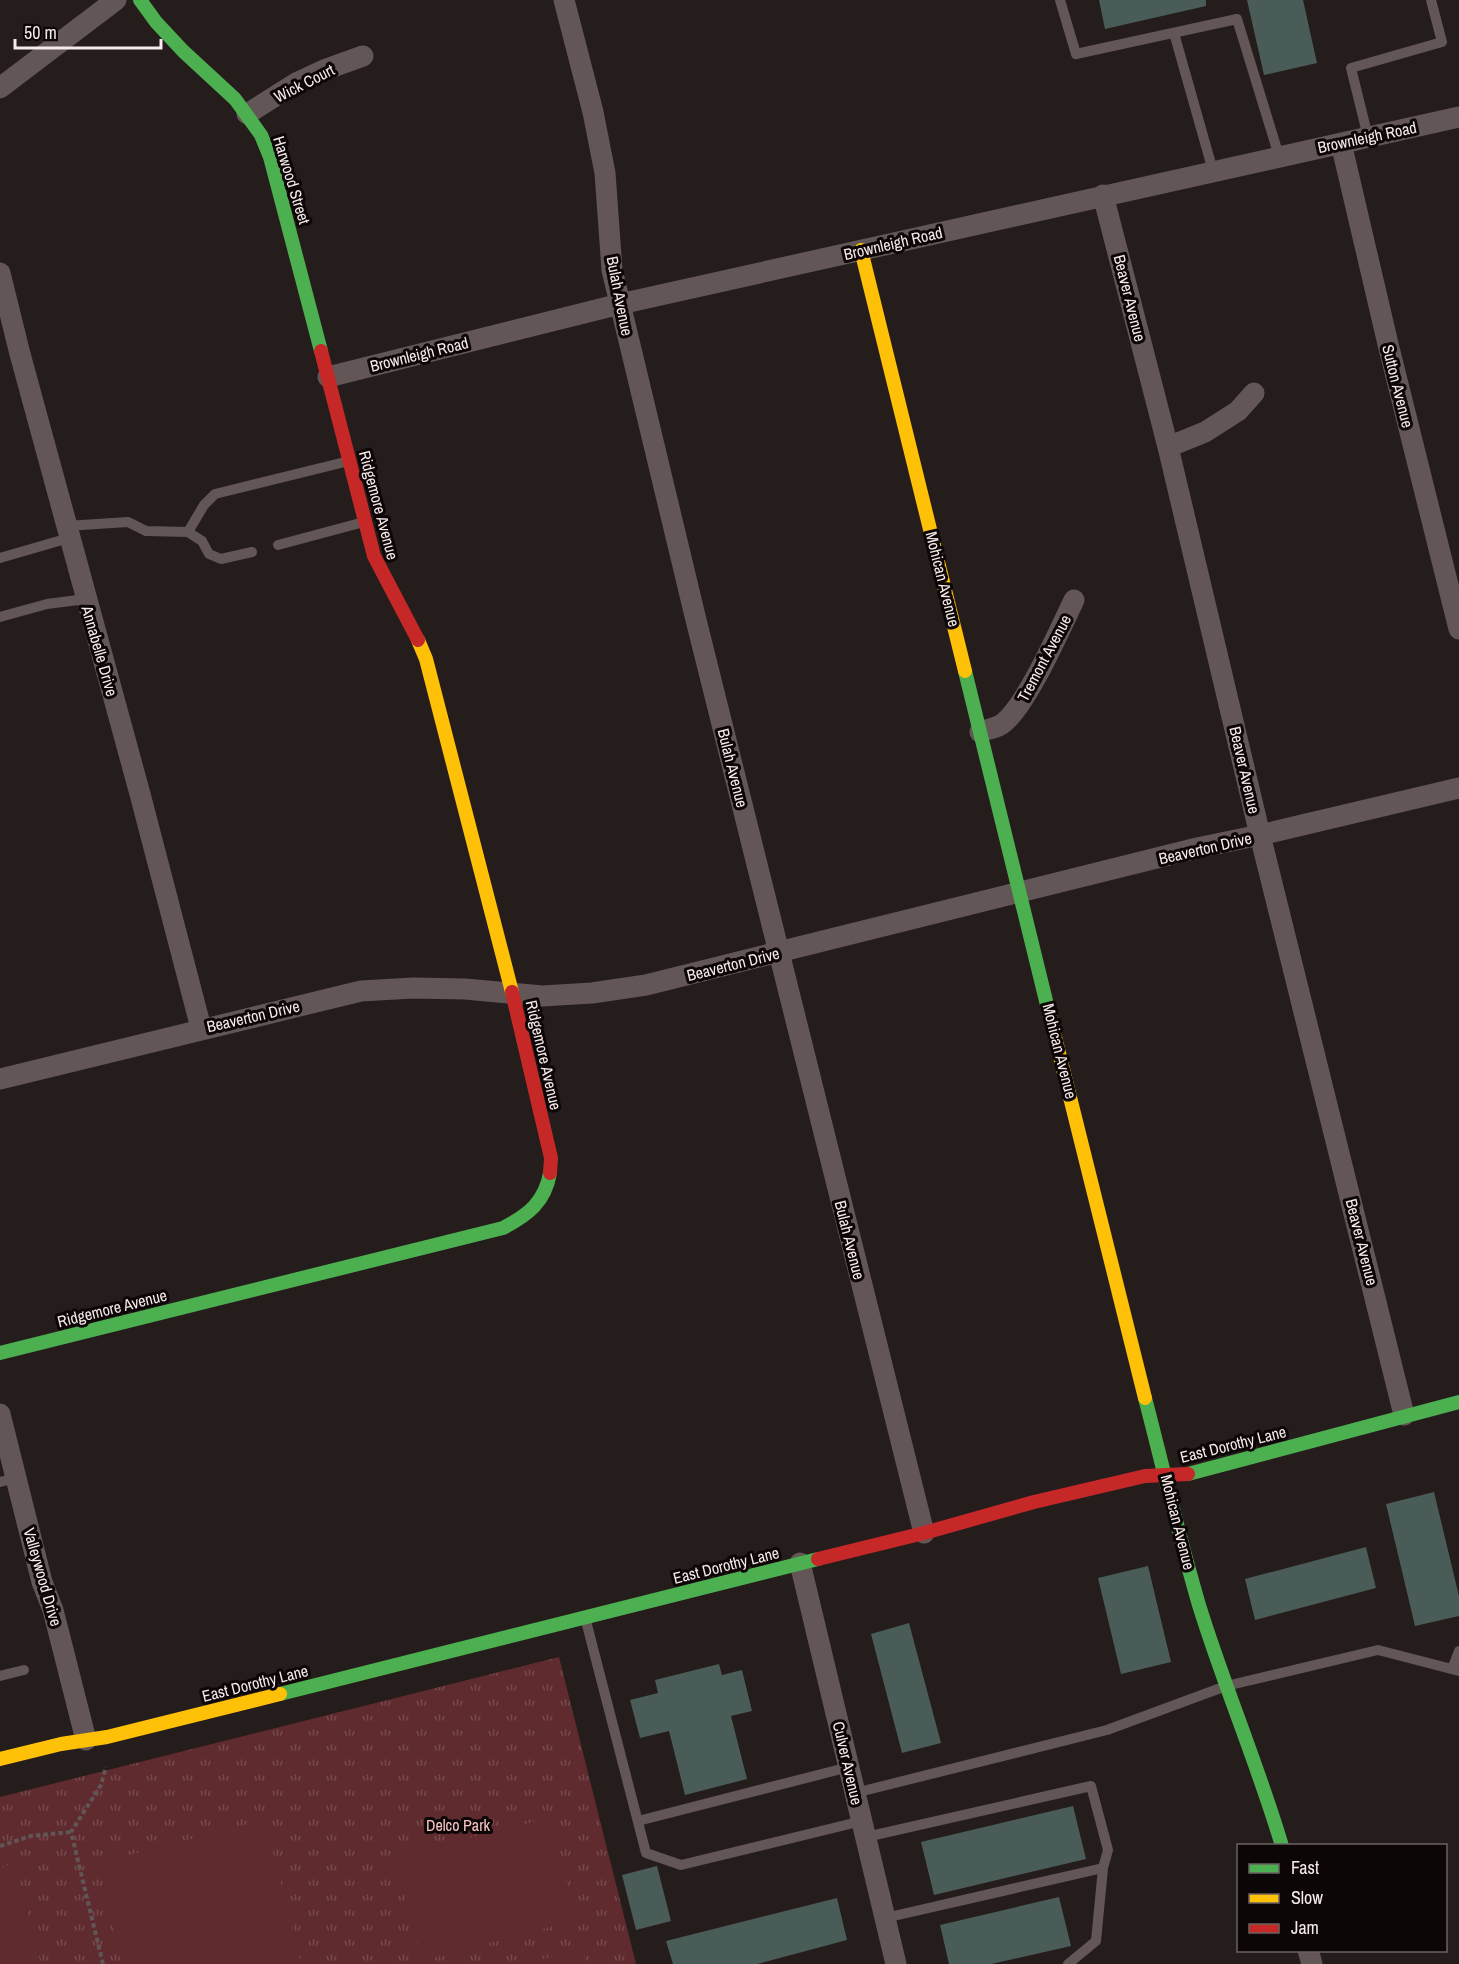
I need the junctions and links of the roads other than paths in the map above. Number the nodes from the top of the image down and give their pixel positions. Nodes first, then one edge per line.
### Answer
1 (116, 0) edge
2 (140, 0) edge
3 (564, 0) edge
4 (1060, 0) edge
5 (1431, 0) edge
6 (1174, 33) junction
7 (363, 56) dead end
8 (0, 88) edge
9 (247, 114) junction
10 (1459, 117) edge
11 (1368, 137) junction
12 (1341, 143) junction
13 (1280, 156) junction
14 (1213, 171) junction
15 (1103, 195) junction
16 (861, 250) junction
17 (0, 273) edge
18 (620, 304) junction
19 (328, 377) junction
20 (1254, 393) dead end
21 (1168, 447) junction
22 (350, 461) junction
23 (365, 522) junction
24 (188, 531) junction
25 (68, 532) junction
26 (278, 545) dead end
27 (252, 552) dead end
28 (0, 558) edge
29 (86, 599) junction
30 (1074, 600) dead end
31 (0, 617) edge
32 (1459, 629) edge
33 (980, 732) junction
34 (1459, 788) edge
35 (1260, 835) junction
36 (1020, 893) junction
37 (779, 953) junction
38 (512, 994) junction
39 (201, 1028) junction
40 (0, 1079) edge
41 (0, 1353) edge
42 (1459, 1402) edge
43 (0, 1414) edge
44 (1404, 1415) junction
45 (1166, 1475) junction
46 (8, 1480) edge
47 (924, 1533) junction
48 (800, 1563) junction
49 (585, 1618) junction
50 (1459, 1651) edge
51 (24, 1670) dead end
52 (1455, 1670) edge
53 (0, 1676) edge
54 (1226, 1686) junction
55 (86, 1740) junction
56 (0, 1759) edge
57 (849, 1767) junction
58 (855, 1793) junction
59 (638, 1821) junction
60 (864, 1829) junction
61 (1282, 1844) edge
62 (1102, 1868) junction
63 (885, 1918) junction
64 (896, 1964) edge
65 (1068, 1964) edge

1 - 8 street
2 - 9 street, Harwood Street
3 - 18 street, Bulah Avenue
4 - 6 lane
5 - 11 lane
6 - 13 lane
6 - 14 lane
7 - 9 street, Wick Court
9 - 19 street, Harwood Street
10 - 11 street, Brownleigh Road
11 - 12 street, Brownleigh Road
12 - 13 street, Brownleigh Road
12 - 32 street, Sutton Avenue
13 - 14 street, Brownleigh Road
14 - 15 street, Brownleigh Road
15 - 16 street, Brownleigh Road
15 - 21 street, Beaver Avenue
16 - 18 street, Brownleigh Road
16 - 33 street, Mohican Avenue
17 - 25 street, Annabelle Drive
18 - 19 street, Brownleigh Road
18 - 37 street, Bulah Avenue
19 - 22 street, Ridgemore Avenue
20 - 21 street
21 - 35 street, Beaver Avenue
22 - 23 street, Ridgemore Avenue
22 - 24 lane
23 - 26 lane
23 - 38 street, Ridgemore Avenue
24 - 25 lane
24 - 27 lane
25 - 28 lane
25 - 29 street, Annabelle Drive
29 - 31 lane
29 - 39 street, Annabelle Drive
30 - 33 street, Tremont Avenue
33 - 36 street, Mohican Avenue
34 - 35 street, Beaverton Drive
35 - 36 street, Beaverton Drive
35 - 44 street, Beaver Avenue
36 - 37 street, Beaverton Drive
36 - 45 street, Mohican Avenue
37 - 38 street, Beaverton Drive
37 - 47 street, Bulah Avenue
38 - 39 street, Beaverton Drive
38 - 41 street, Ridgemore Avenue
39 - 40 street, Beaverton Drive
42 - 44 street, East Dorothy Lane
43 - 46 street, Valleywood Drive
44 - 45 street, East Dorothy Lane
45 - 47 street, East Dorothy Lane
45 - 54 street, Mohican Avenue
46 - 55 street, Valleywood Drive
47 - 48 street, East Dorothy Lane
48 - 49 street, East Dorothy Lane
48 - 57 street, Culver Avenue
49 - 55 street, East Dorothy Lane
49 - 59 lane
50 - 52 lane
51 - 53 lane
52 - 54 lane
54 - 58 lane
54 - 61 street, Mohican Avenue
55 - 56 street, East Dorothy Lane
57 - 58 street, Culver Avenue
57 - 59 lane
58 - 60 street, Culver Avenue
59 - 60 lane
60 - 62 lane
60 - 63 street, Culver Avenue
62 - 63 lane
62 - 65 lane
63 - 64 street, Culver Avenue

